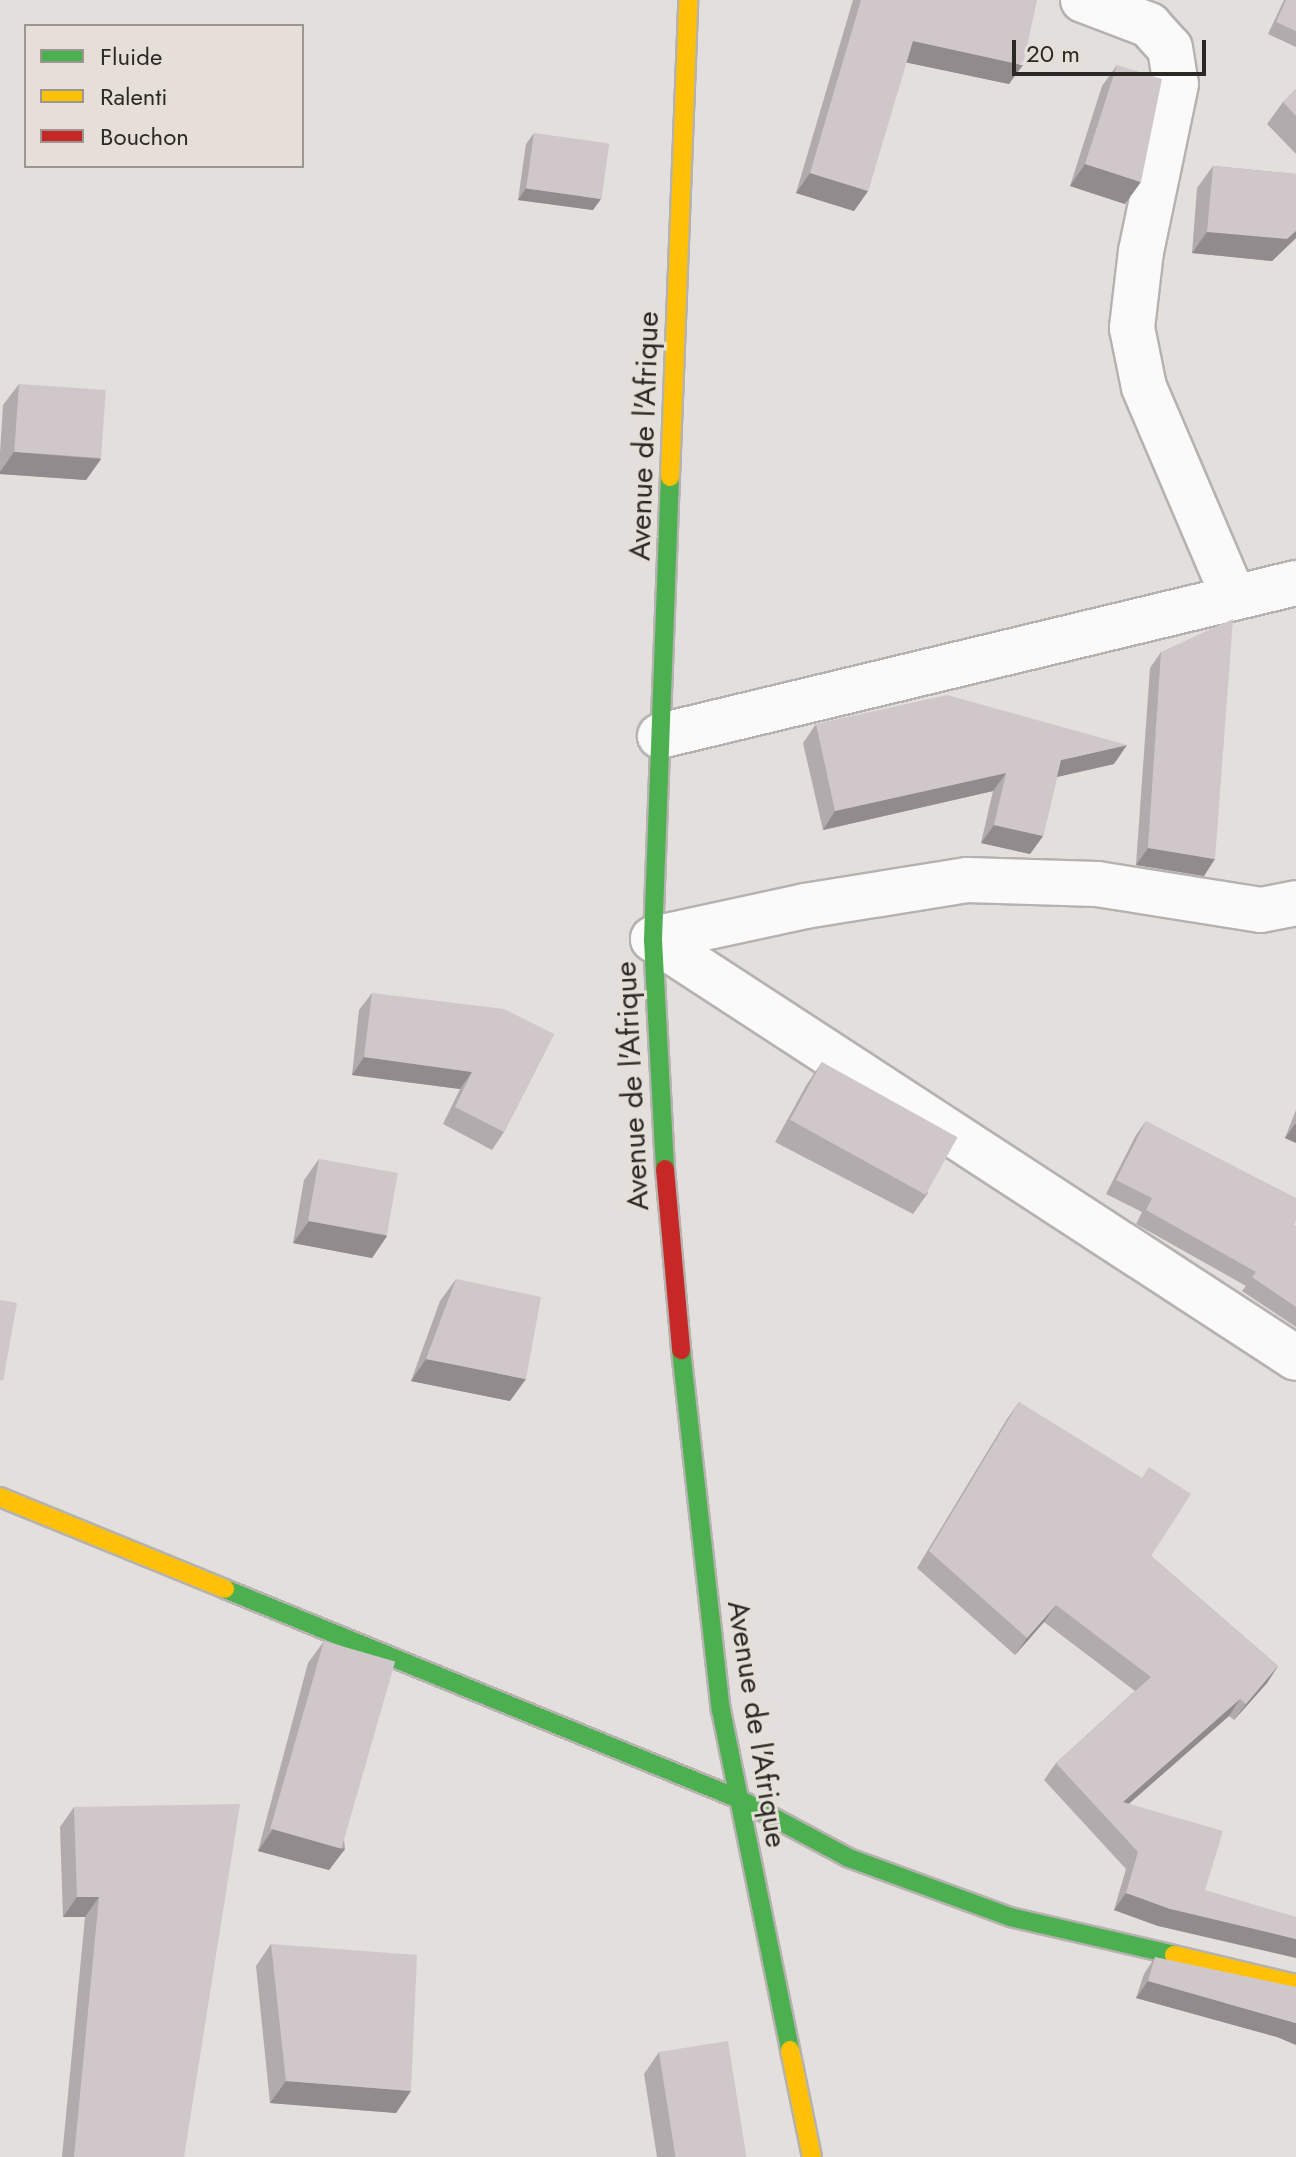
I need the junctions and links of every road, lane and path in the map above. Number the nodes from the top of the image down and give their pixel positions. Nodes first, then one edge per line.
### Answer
1 (688, 0) edge
2 (1083, 0) edge
3 (1296, 583) edge
4 (1234, 598) junction
5 (660, 736) junction
6 (1296, 903) edge
7 (653, 939) junction
8 (1296, 1358) edge
9 (0, 1497) edge
10 (739, 1799) junction
11 (1296, 1984) edge
12 (812, 2157) edge

1 - 5 main road, Avenue de l'Afrique
2 - 4 street
3 - 4 street
4 - 5 street
5 - 7 main road, Avenue de l'Afrique
6 - 7 street
7 - 8 street
7 - 10 main road, Avenue de l'Afrique
9 - 10 main road
10 - 11 main road
10 - 12 main road, Avenue de l'Afrique

